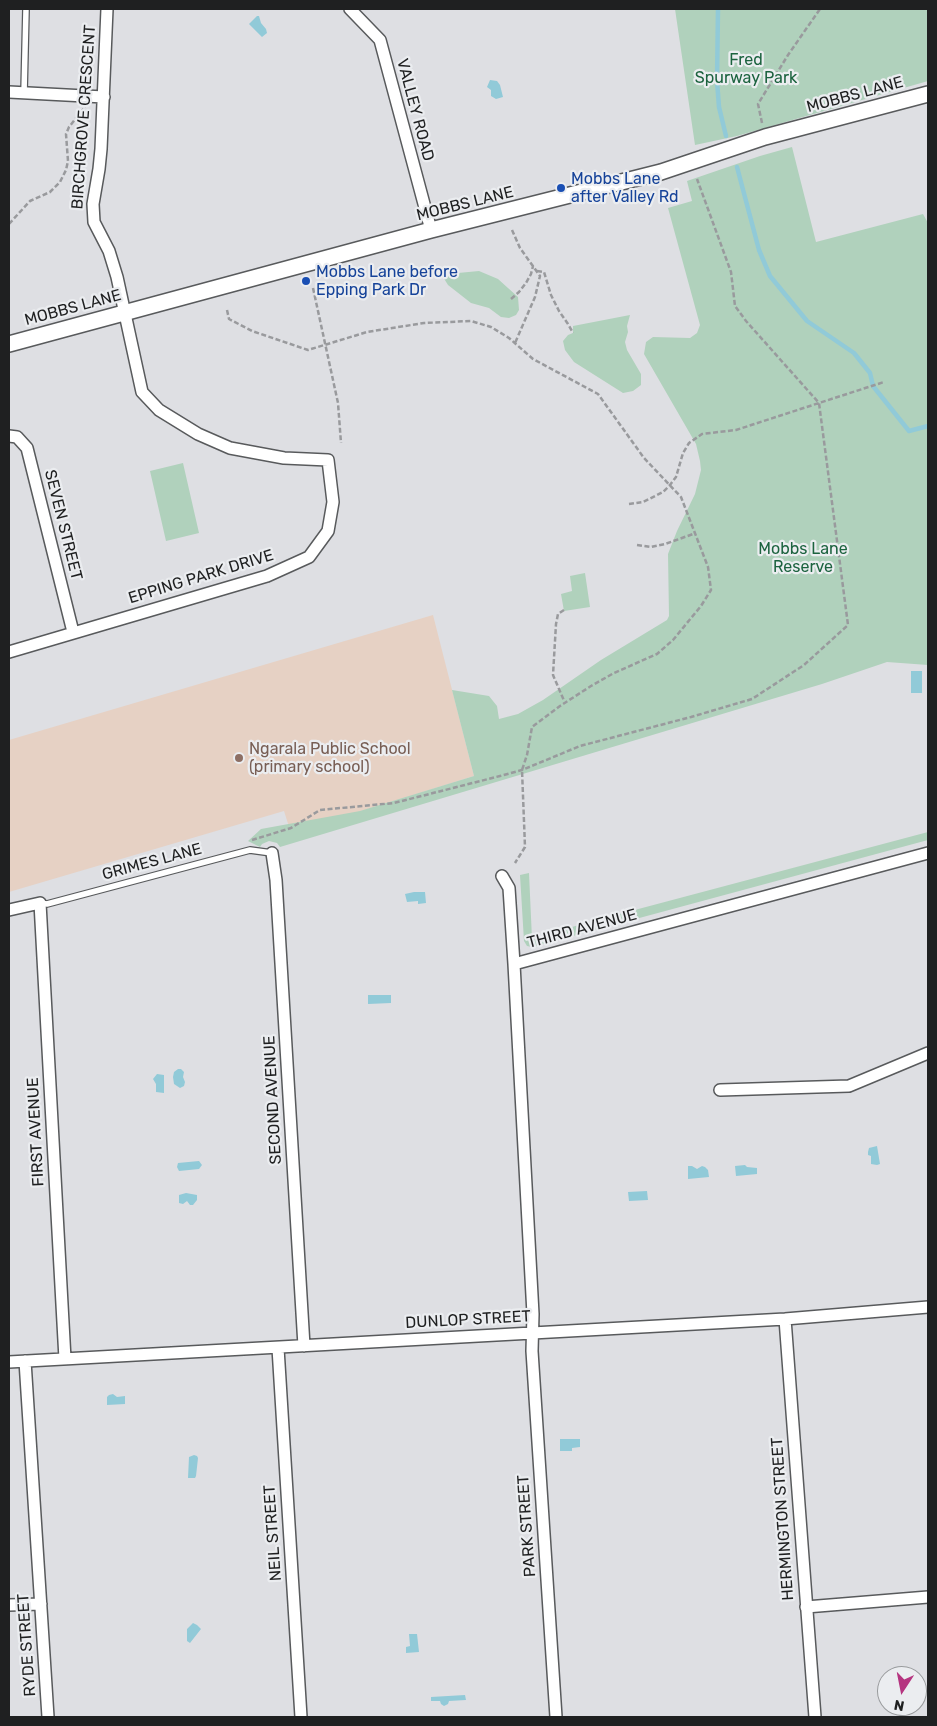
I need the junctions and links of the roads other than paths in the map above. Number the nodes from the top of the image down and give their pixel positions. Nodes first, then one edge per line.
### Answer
1 (26, 9) edge
2 (107, 9) edge
3 (350, 9) edge
4 (9, 92) edge
5 (24, 93) junction
6 (928, 94) edge
7 (104, 97) junction
8 (430, 230) junction
9 (125, 312) junction
10 (9, 344) edge
11 (9, 436) edge
12 (73, 632) junction
13 (9, 652) edge
14 (272, 853) joint
15 (928, 853) edge
16 (502, 876) dead end
17 (40, 903) junction
18 (9, 910) edge
19 (514, 964) junction
20 (928, 1053) edge
21 (720, 1090) dead end
22 (928, 1307) edge
23 (785, 1318) junction
24 (532, 1333) junction
25 (304, 1346) junction
26 (278, 1348) junction
27 (65, 1359) junction
28 (25, 1361) junction
29 (9, 1362) edge
30 (928, 1597) edge
31 (41, 1604) junction
32 (9, 1606) edge
33 (806, 1607) junction
34 (48, 1717) edge
35 (301, 1717) edge
36 (556, 1717) edge
37 (816, 1717) edge

1 - 5 lane
2 - 7 street, BIRCHGROVE CRESCENT
3 - 8 street, VALLEY ROAD
4 - 5 street
5 - 7 street
6 - 8 street, MOBBS LANE
7 - 9 street, BIRCHGROVE CRESCENT
8 - 9 street, MOBBS LANE
9 - 10 street, MOBBS LANE
9 - 12 street, EPPING PARK DRIVE
11 - 12 street, SEVEN STREET
12 - 13 street
14 - 17 lane, GRIMES LANE
14 - 25 street, SECOND AVENUE
15 - 19 street, THIRD AVENUE
16 - 19 street
17 - 18 street
17 - 27 street, FIRST AVENUE
19 - 24 street, THIRD AVENUE
20 - 21 street
22 - 23 street, DUNLOP STREET
23 - 24 street, DUNLOP STREET
23 - 33 street, HERMINGTON STREET
24 - 25 street, DUNLOP STREET
24 - 36 street, PARK STREET
25 - 26 street, DUNLOP STREET
26 - 27 street, DUNLOP STREET
26 - 35 street, NEIL STREET
27 - 28 street, DUNLOP STREET
28 - 29 street, DUNLOP STREET
28 - 31 street, RYDE STREET
30 - 33 street
31 - 32 street
31 - 34 street, RYDE STREET
33 - 37 street, HERMINGTON STREET

